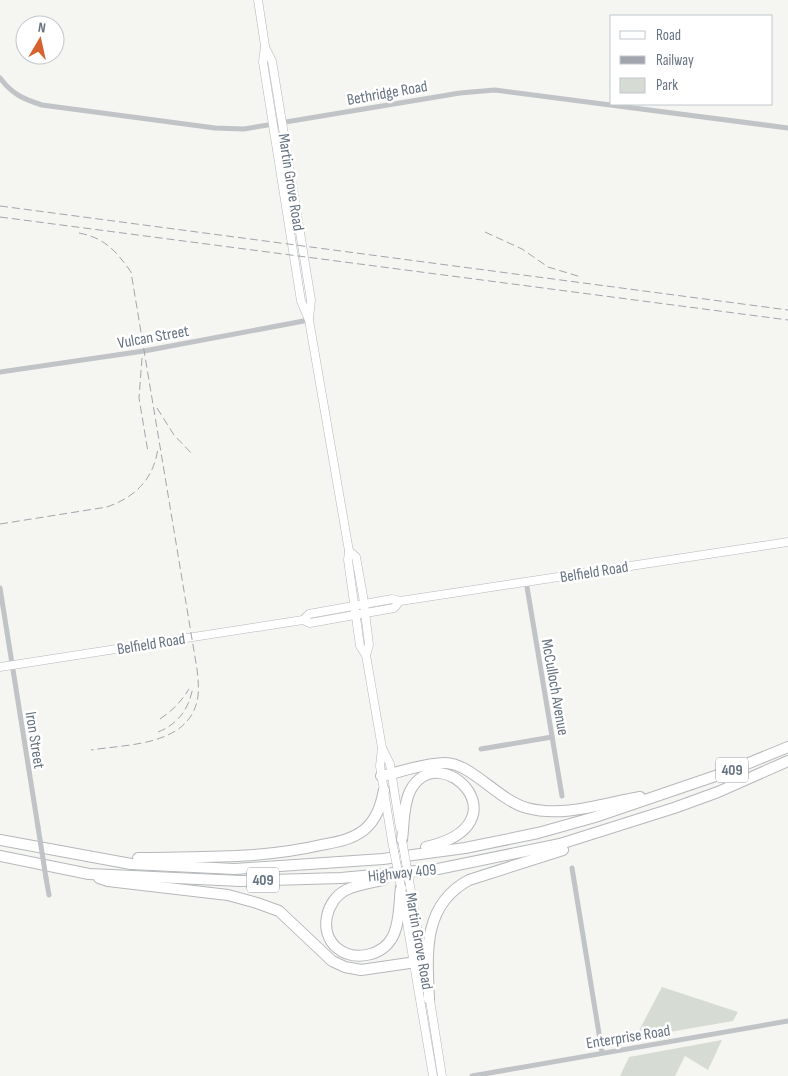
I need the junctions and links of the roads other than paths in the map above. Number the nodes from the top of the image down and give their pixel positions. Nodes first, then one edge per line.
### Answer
1 (258, 0) edge
2 (265, 46) junction
3 (0, 78) edge
4 (610, 105) edge
5 (611, 105) edge
6 (283, 122) junction
7 (274, 124) junction
8 (788, 128) edge
9 (309, 320) junction
10 (0, 372) edge
11 (788, 542) edge
12 (349, 551) junction
13 (526, 582) junction
14 (0, 588) edge
15 (400, 601) junction
16 (364, 604) junction
17 (355, 606) junction
18 (365, 614) junction
19 (356, 616) junction
20 (303, 620) junction
21 (366, 655) junction
22 (11, 665) junction
23 (0, 666) edge
24 (552, 737) junction
25 (788, 747) edge
26 (481, 749) dead end
27 (788, 761) edge
28 (386, 775) junction
29 (384, 790) junction
30 (676, 790) junction
31 (562, 796) dead end
32 (674, 808) junction
33 (0, 840) edge
34 (397, 841) junction
35 (0, 856) edge
36 (383, 858) junction
37 (117, 862) junction
38 (572, 868) dead end
39 (438, 869) junction
40 (89, 874) junction
41 (405, 887) junction
42 (49, 895) dead end
43 (419, 962) junction
44 (429, 999) junction
45 (788, 1020) edge
46 (602, 1052) junction
47 (433, 1076) edge
48 (442, 1076) edge
49 (472, 1076) edge

1 - 2 main road, Martin Grove Road
2 - 6 main road, Martin Grove Road
2 - 7 main road, Martin Grove Road
3 - 7 street, Bethridge Road
4 - 6 street, Bethridge Road
5 - 8 street, Bethridge Road
6 - 7 street, Bethridge Road
6 - 9 main road, Martin Grove Road
7 - 9 main road, Martin Grove Road
9 - 10 street, Vulcan Street
9 - 12 main road, Martin Grove Road
11 - 13 main road, Belfield Road
12 - 16 main road, Martin Grove Road
12 - 17 main road, Martin Grove Road
13 - 15 main road, Belfield Road
13 - 24 street, McCulloch Avenue
14 - 22 street, Iron Street
15 - 16 main road, Belfield Road
15 - 18 main road, Belfield Road
16 - 17 main road, Belfield Road
16 - 18 main road, Martin Grove Road
17 - 19 main road, Martin Grove Road
17 - 20 main road, Belfield Road
18 - 19 main road, Belfield Road
18 - 21 main road, Martin Grove Road
19 - 20 main road, Belfield Road
19 - 21 main road, Martin Grove Road
20 - 22 main road, Belfield Road
21 - 28 main road, Martin Grove Road
22 - 23 main road, Belfield Road
22 - 42 street, Iron Street, bridge
24 - 26 street
24 - 31 street, McCulloch Avenue
25 - 30 highway, Highway 409 / 409
27 - 32 highway, Highway 409 / 409
28 - 29 main road, Martin Grove Road
28 - 30 highway
28 - 34 main road, Martin Grove Road
29 - 34 main road, Martin Grove Road
29 - 37 highway
30 - 36 highway, Highway 409 / 409
32 - 39 highway, Highway 409 / 409
32 - 44 highway
33 - 37 highway, Highway 409 / 409
34 - 36 highway
34 - 41 main road, Martin Grove Road, bridge
35 - 40 highway, Highway 409 / 409
36 - 37 highway, Highway 409 / 409
38 - 46 street
39 - 40 highway, Highway 409 / 409
39 - 41 highway
40 - 43 highway
41 - 43 main road, Martin Grove Road
43 - 44 main road, Martin Grove Road
43 - 47 main road, Martin Grove Road
44 - 48 main road, Martin Grove Road
45 - 46 street, Enterprise Road
46 - 49 street, Enterprise Road

